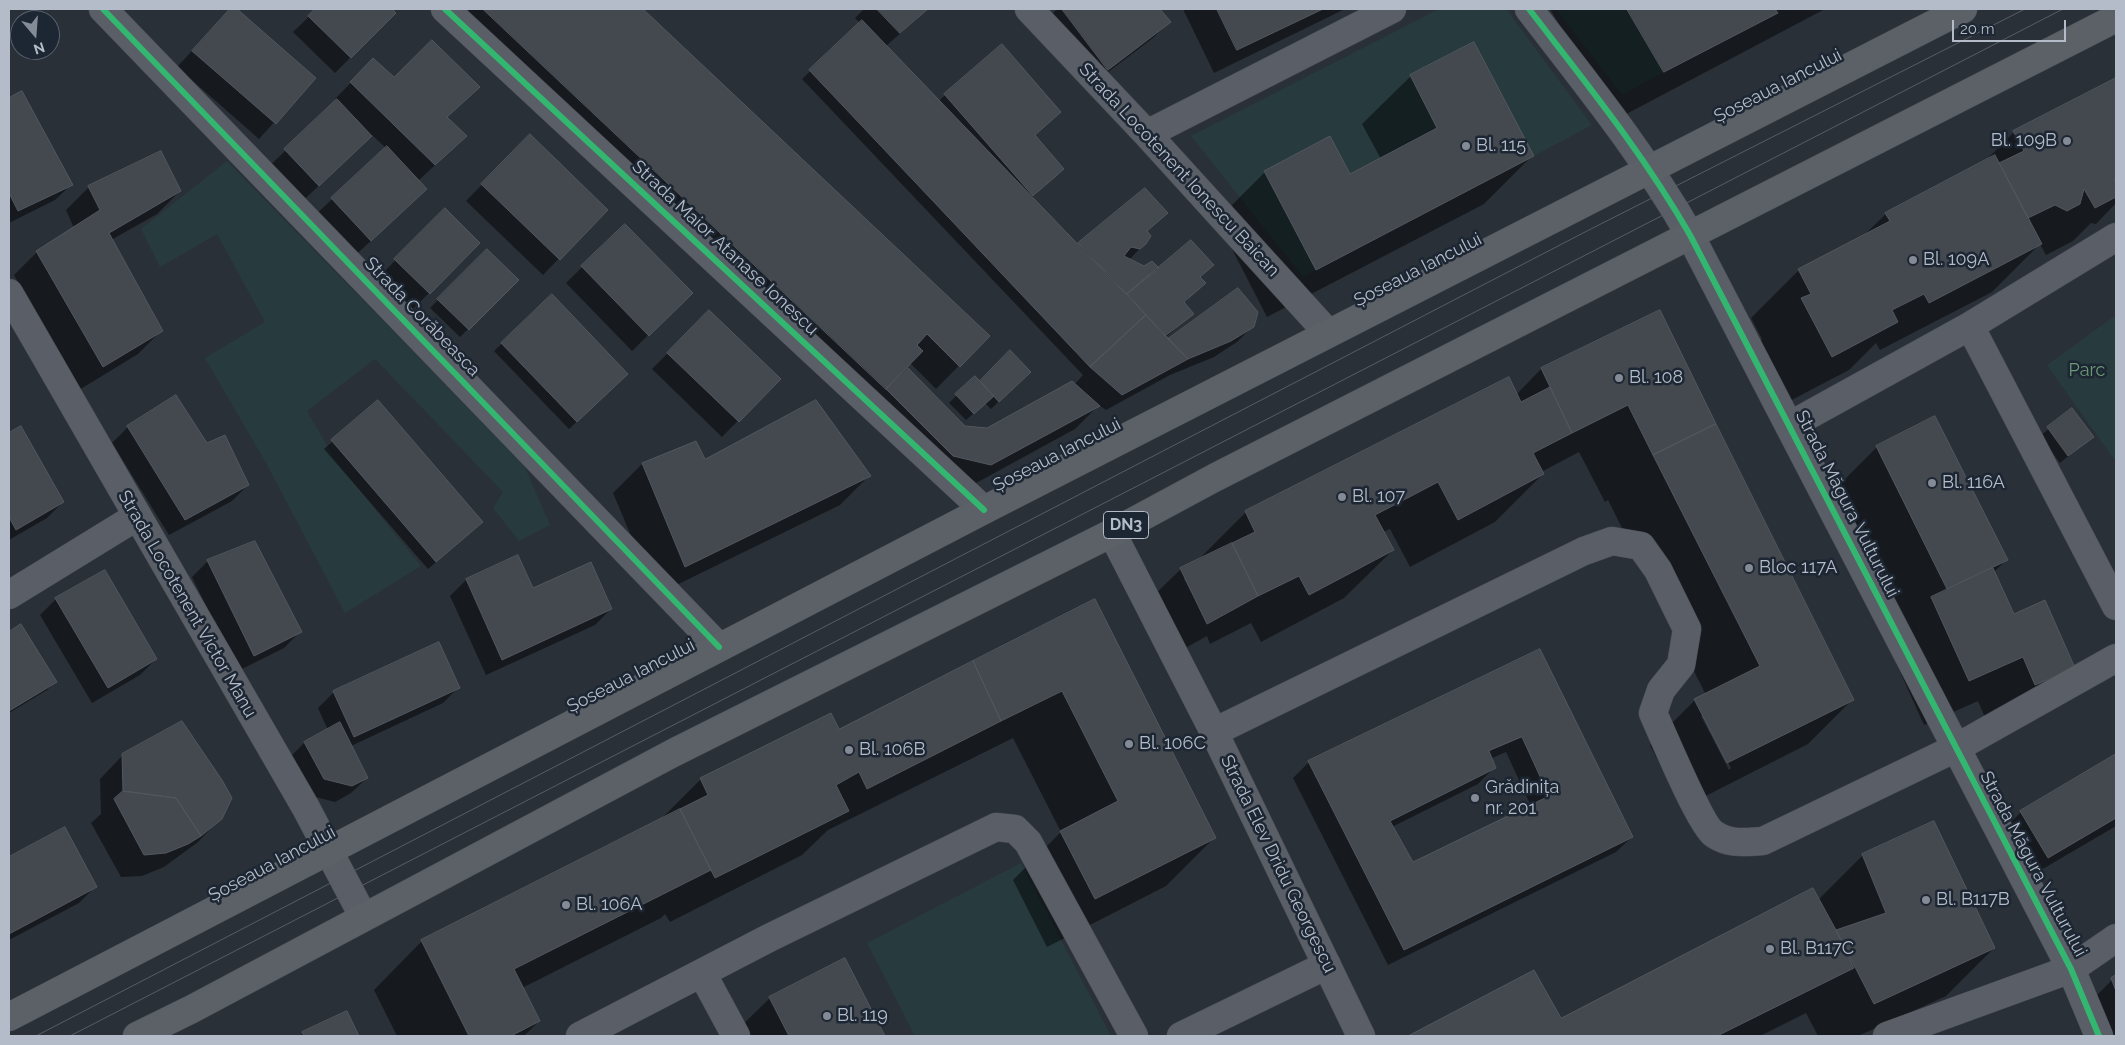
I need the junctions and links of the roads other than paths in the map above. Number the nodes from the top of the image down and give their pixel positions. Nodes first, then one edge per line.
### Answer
1 (103, 9) edge
2 (445, 9) edge
3 (1029, 9) edge
4 (1392, 9) edge
5 (1529, 9) edge
6 (1963, 9) edge
7 (2116, 18) edge
8 (1147, 134) junction
9 (1649, 168) junction
10 (1690, 235) junction
11 (2116, 237) edge
12 (9, 293) edge
13 (1970, 326) junction
14 (1328, 333) junction
15 (1790, 426) junction
16 (984, 510) junction
17 (136, 516) junction
18 (1112, 533) junction
19 (9, 595) edge
20 (2116, 606) edge
21 (719, 647) junction
22 (2116, 658) edge
23 (1214, 732) junction
24 (1956, 748) junction
25 (328, 850) junction
26 (363, 916) junction
27 (2116, 938) edge
28 (1327, 965) junction
29 (2071, 969) junction
30 (702, 973) junction
31 (9, 1018) edge
32 (137, 1036) edge
33 (580, 1036) edge
34 (736, 1036) edge
35 (1134, 1036) edge
36 (1181, 1036) edge
37 (1362, 1036) edge
38 (1887, 1036) edge
39 (2100, 1036) edge

1 - 21 street, Strada Corăbeasca
2 - 16 street, Strada Maior Atanase Ionescu
3 - 8 street, Strada Locotenent Ionescu Baican
4 - 8 street
5 - 9 street, Strada Măgura Vulturului
6 - 9 main road, Șoseaua Iancului
7 - 10 main road, DN3
8 - 14 street, Strada Locotenent Ionescu Baican
9 - 10 street, Strada Măgura Vulturului
9 - 14 main road, Șoseaua Iancului
10 - 15 street, Strada Măgura Vulturului
10 - 18 main road, DN3
11 - 13 street
12 - 17 street, Strada Locotenent Victor Manu
13 - 15 street
13 - 20 street
14 - 16 main road, Șoseaua Iancului
15 - 24 street, Strada Măgura Vulturului
16 - 21 main road, Șoseaua Iancului
17 - 19 street
17 - 25 street, Strada Locotenent Victor Manu
18 - 23 street, Strada Elev Dridu Georgescu
18 - 26 main road, DN3
21 - 25 main road, Șoseaua Iancului
22 - 24 street
23 - 24 street
23 - 28 street, Strada Elev Dridu Georgescu
24 - 29 street, Strada Măgura Vulturului
25 - 26 street, Strada Locotenent Victor Manu
25 - 31 main road, Șoseaua Iancului
26 - 32 main road, DN3
27 - 29 street
28 - 36 street
28 - 37 street, Strada Elev Dridu Georgescu
29 - 38 street
29 - 39 street, Strada Măgura Vulturului
30 - 33 street
30 - 34 street
30 - 35 street

